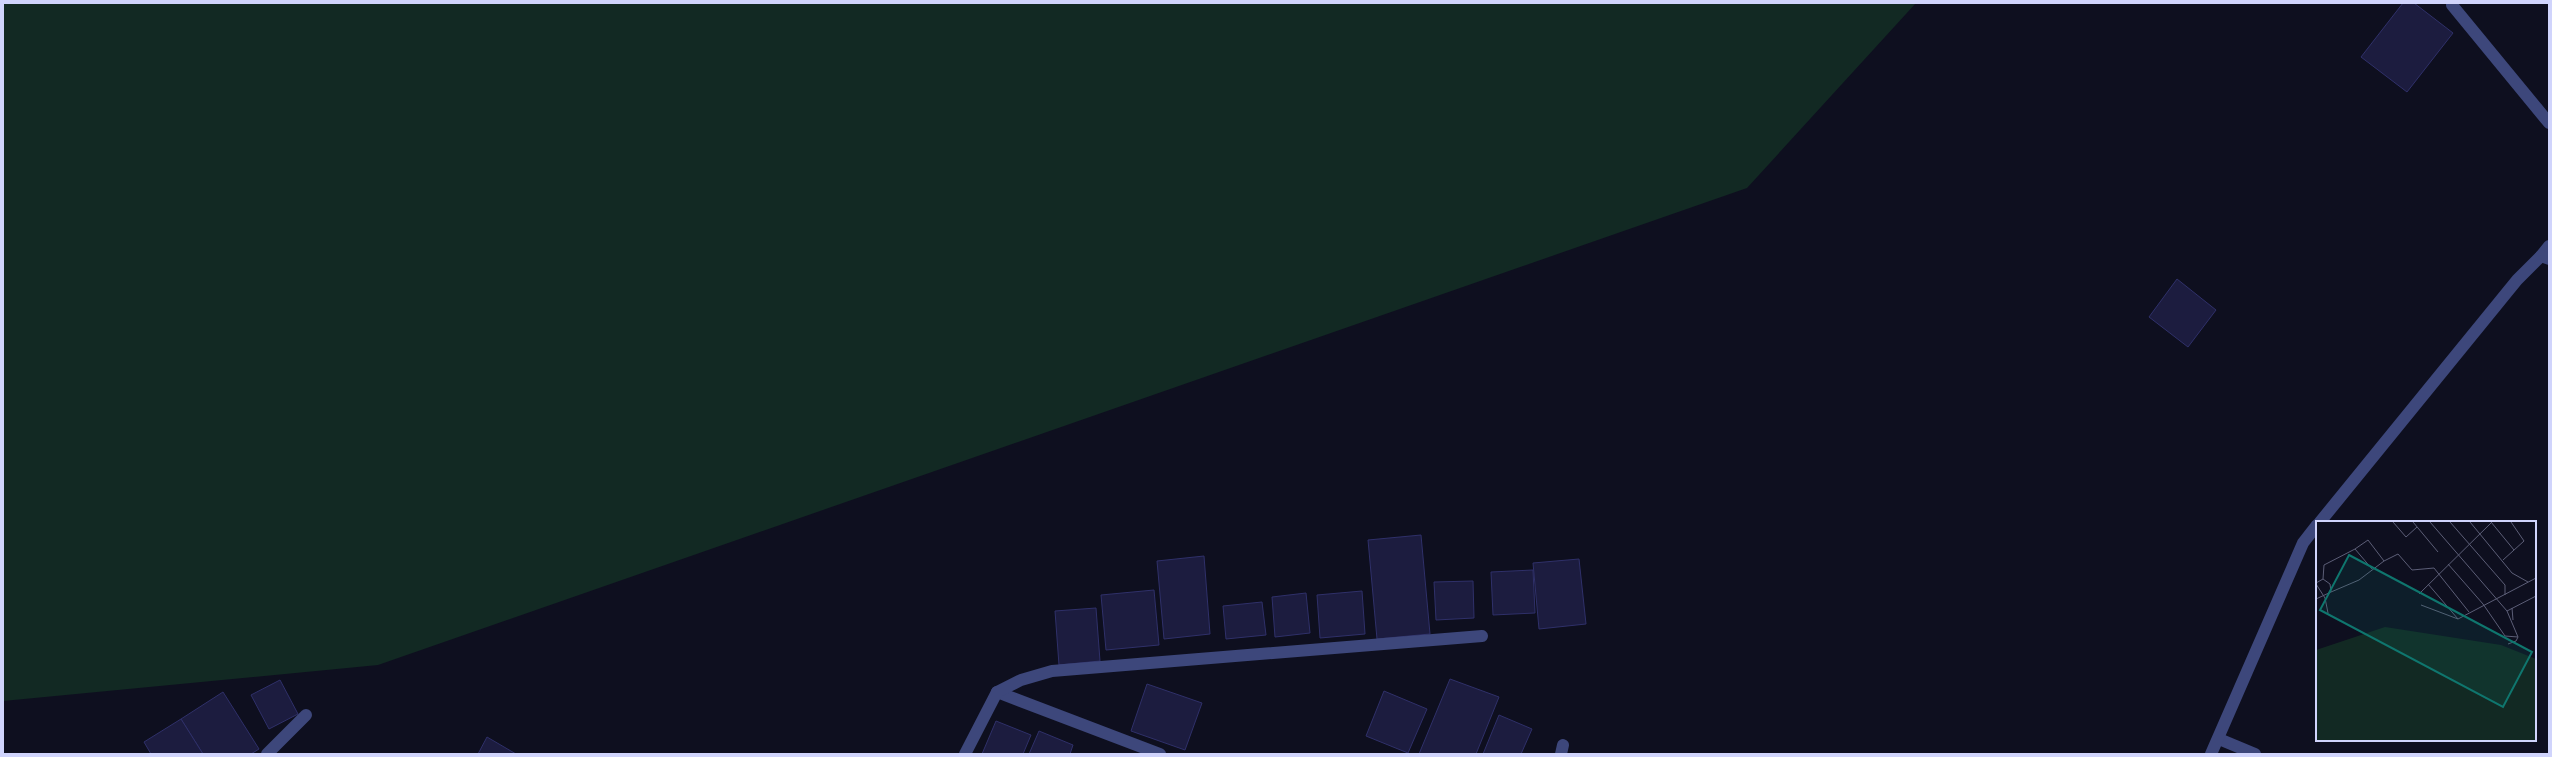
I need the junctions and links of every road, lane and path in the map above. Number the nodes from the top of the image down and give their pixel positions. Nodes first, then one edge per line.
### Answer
1 (2452, 5) dead end
2 (2549, 123) edge
3 (2549, 246) edge
4 (2545, 258) edge
5 (2321, 521) edge
6 (2316, 526) edge
7 (1482, 636) dead end
8 (997, 692) junction
9 (306, 715) dead end
10 (2219, 740) junction
11 (267, 754) edge
12 (964, 754) edge
13 (1160, 754) edge
14 (2211, 754) edge
15 (2255, 754) edge

1 - 2 street
3 - 4 street
4 - 5 street
6 - 10 street
7 - 8 street
8 - 12 street
8 - 13 street
9 - 11 street
10 - 14 street
10 - 15 street

